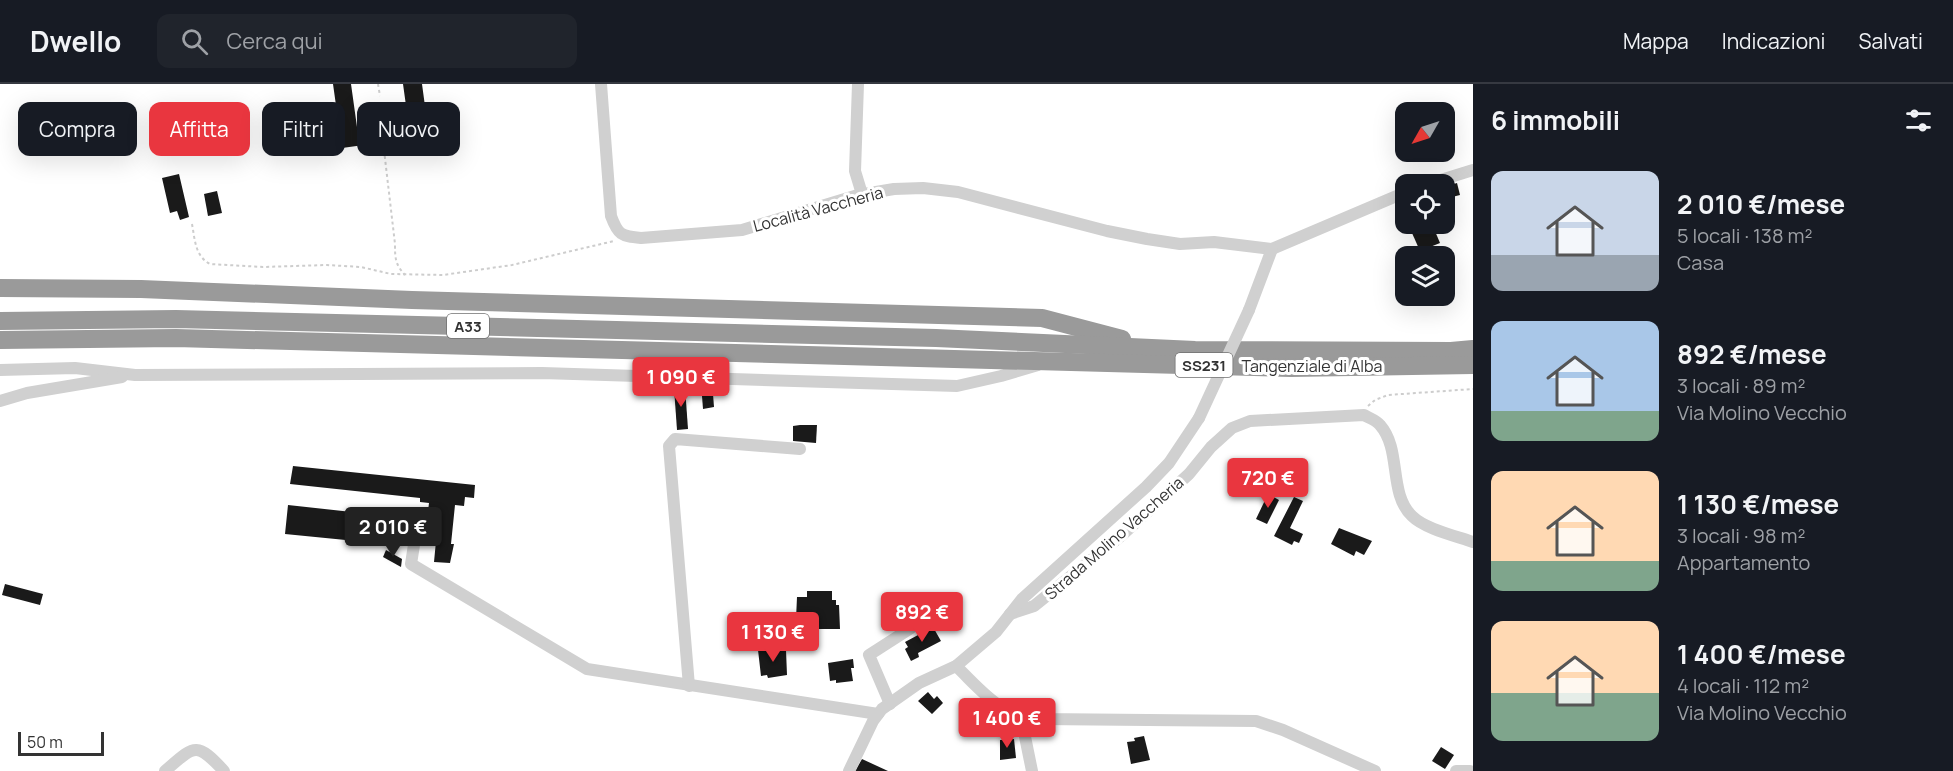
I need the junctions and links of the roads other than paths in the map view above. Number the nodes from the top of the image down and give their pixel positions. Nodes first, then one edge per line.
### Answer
1 (601, 84) edge
2 (858, 84) edge
3 (1473, 170) edge
4 (1455, 176) edge
5 (862, 194) junction
6 (1395, 197) edge
7 (1272, 249) junction
8 (0, 288) edge
9 (0, 321) edge
10 (0, 340) edge
11 (936, 348) junction
12 (1473, 349) edge
13 (1195, 350) junction
14 (1053, 360) junction
15 (1473, 365) edge
16 (0, 370) edge
17 (135, 375) junction
18 (0, 401) edge
19 (800, 449) dead end
20 (416, 532) dead end
21 (1473, 542) edge
22 (1010, 614) junction
23 (911, 628) dead end
24 (956, 666) junction
25 (689, 686) junction
26 (890, 704) junction
27 (878, 714) junction
28 (1021, 717) junction
29 (165, 771) edge
30 (224, 771) edge
31 (849, 771) edge
32 (1032, 771) edge
33 (1375, 771) edge
34 (1456, 771) edge
35 (1470, 771) edge

1 - 5 street, Località Vaccheria
2 - 5 street
3 - 4 street
5 - 7 street, Località Vaccheria
6 - 7 street
7 - 22 street, Strada Molino Vaccheria, bridge
8 - 13 highway
9 - 11 highway, A33
10 - 11 highway, A33
11 - 13 highway, SS231
11 - 14 highway, Tangenziale di Alba / SS231
12 - 13 highway, SS231
14 - 15 highway, Tangenziale di Alba / SS231
14 - 17 street
16 - 17 street
17 - 18 street
19 - 25 street
20 - 25 street
21 - 22 street, Strada Molino Vaccheria
22 - 24 street
23 - 26 street
24 - 26 street
24 - 28 street
25 - 27 street
26 - 27 street
27 - 31 street
28 - 32 street
28 - 33 street
29 - 30 street
34 - 35 street

